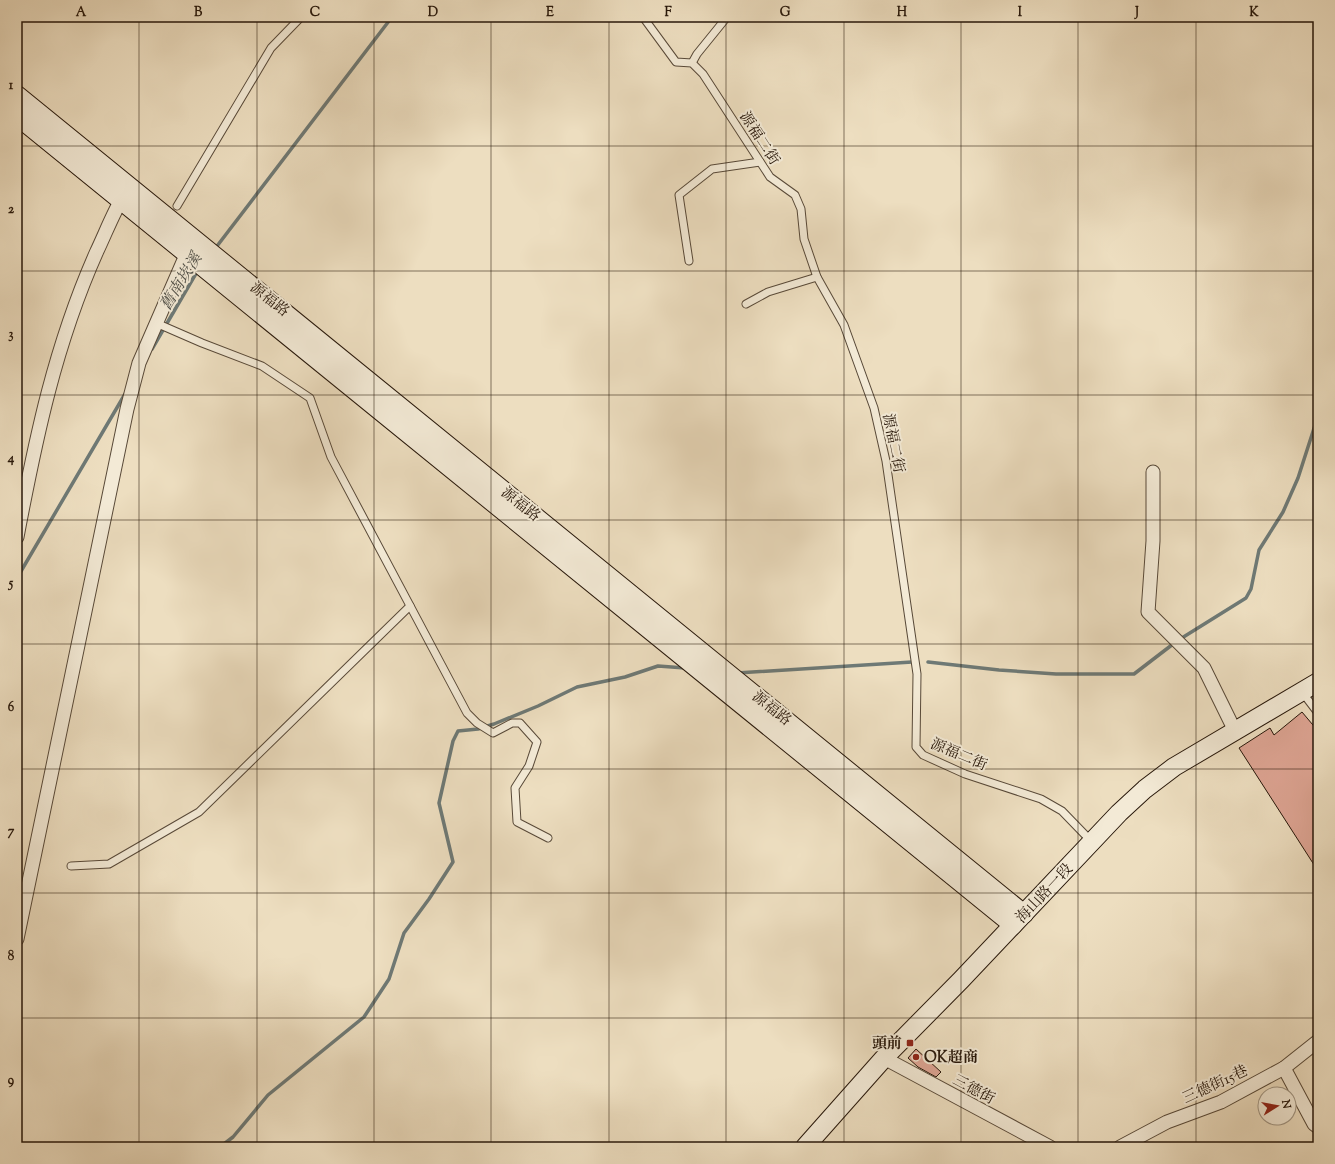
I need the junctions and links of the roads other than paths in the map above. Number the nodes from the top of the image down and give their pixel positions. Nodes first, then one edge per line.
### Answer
1 (302, 17) edge
2 (643, 17) edge
3 (727, 17) edge
4 (692, 63) junction
5 (17, 95) edge
6 (17, 116) edge
7 (760, 162) junction
8 (125, 193) junction
9 (177, 206) dead end
10 (190, 245) junction
11 (689, 261) dead end
12 (817, 277) junction
13 (746, 304) dead end
14 (157, 323) junction
15 (1153, 472) dead end
16 (17, 537) edge
17 (410, 606) junction
18 (1318, 682) edge
19 (1302, 692) junction
20 (1318, 713) edge
21 (1235, 731) junction
22 (548, 838) dead end
23 (1092, 842) junction
24 (72, 866) dead end
25 (1019, 919) junction
26 (17, 939) edge
27 (1318, 1041) edge
28 (884, 1058) junction
29 (1284, 1068) junction
30 (1318, 1127) edge
31 (805, 1147) edge
32 (1050, 1147) edge
33 (1120, 1147) edge

1 - 9 lane
2 - 4 lane
3 - 4 lane
4 - 7 lane, 源福二街
5 - 8 street, 源福路
6 - 8 street, 源福路
7 - 11 lane
7 - 12 lane, 源福二街
8 - 10 street, 源福路
8 - 16 street
10 - 14 street
10 - 25 street, 源福路
12 - 13 lane
12 - 23 lane, 源福二街
14 - 17 lane
14 - 26 street
15 - 21 street
17 - 22 lane
17 - 24 lane
18 - 19 street, 海山路一段
19 - 20 lane
19 - 21 street, 海山路一段
21 - 23 street, 海山路一段
23 - 25 street, 海山路一段
25 - 28 street, 海山路一段
27 - 29 street, 三德街15巷
28 - 31 street, 海山路一段
28 - 32 street, 三德街
29 - 30 street
29 - 33 street, 三德街15巷

